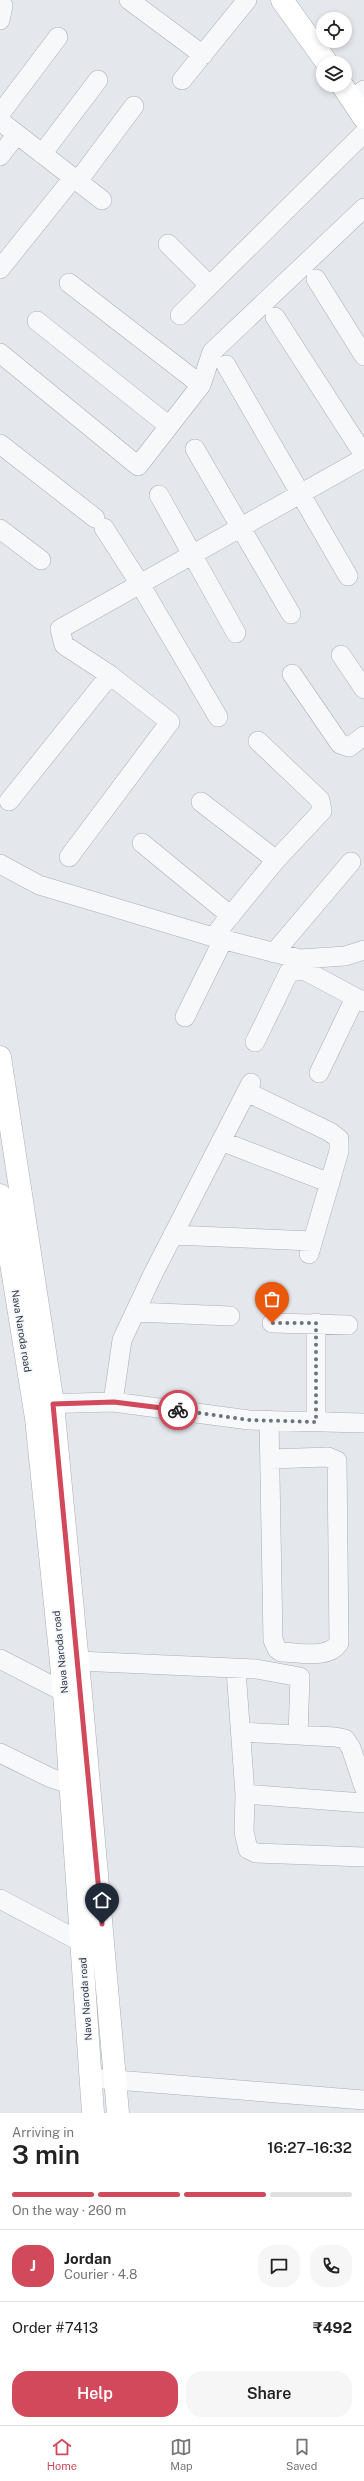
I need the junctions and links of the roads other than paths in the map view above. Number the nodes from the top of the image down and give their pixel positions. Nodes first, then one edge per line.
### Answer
1 (129, 0) edge
2 (247, 0) edge
3 (282, 0) edge
4 (0, 4) edge
5 (0, 20) edge
6 (58, 37) dead end
7 (203, 55) junction
8 (322, 56) edge
9 (98, 80) dead end
10 (182, 80) dead end
11 (353, 91) edge
12 (134, 106) dead end
13 (0, 114) edge
14 (364, 118) edge
15 (0, 121) edge
16 (364, 133) edge
17 (17, 134) junction
18 (42, 154) junction
19 (0, 156) edge
20 (75, 180) junction
21 (102, 200) dead end
22 (364, 208) edge
23 (168, 244) dead end
24 (0, 268) edge
25 (316, 279) dead end
26 (69, 283) dead end
27 (209, 285) junction
28 (180, 315) dead end
29 (275, 317) dead end
30 (37, 321) dead end
31 (0, 353) edge
32 (364, 356) edge
33 (226, 365) dead end
34 (201, 385) junction
35 (169, 426) junction
36 (0, 444) edge
37 (195, 449) dead end
38 (364, 455) edge
39 (364, 458) edge
40 (303, 494) junction
41 (159, 495) dead end
42 (241, 527) junction
43 (0, 530) edge
44 (193, 556) junction
45 (41, 560) dead end
46 (348, 576) dead end
47 (140, 584) junction
48 (291, 614) dead end
49 (236, 633) dead end
50 (341, 655) dead end
51 (292, 674) dead end
52 (110, 675) junction
53 (364, 689) edge
54 (218, 717) dead end
55 (364, 736) edge
56 (258, 742) dead end
57 (9, 801) dead end
58 (201, 802) dead end
59 (142, 843) dead end
60 (69, 857) dead end
61 (276, 860) junction
62 (351, 862) dead end
63 (0, 864) edge
64 (230, 916) junction
65 (218, 938) junction
66 (364, 950) edge
67 (274, 953) junction
68 (360, 1000) edge
69 (185, 1017) dead end
70 (255, 1042) dead end
71 (0, 1057) edge
72 (319, 1073) dead end
73 (221, 1141) junction
74 (330, 1183) junction
75 (0, 1195) edge
76 (173, 1235) junction
77 (136, 1312) junction
78 (230, 1316) dead end
79 (272, 1323) dead end
80 (316, 1323) junction
81 (348, 1325) dead end
82 (114, 1402) junction
83 (43, 1404) junction
84 (269, 1420) junction
85 (316, 1422) junction
86 (364, 1423) edge
87 (270, 1459) junction
88 (0, 1659) edge
89 (78, 1661) junction
90 (236, 1670) junction
91 (73, 1693) junction
92 (240, 1732) junction
93 (298, 1736) junction
94 (0, 1753) edge
95 (70, 1784) junction
96 (364, 1787) edge
97 (245, 1794) junction
98 (364, 1803) edge
99 (364, 1857) edge
100 (0, 1899) edge
101 (81, 1942) junction
102 (91, 2078) junction
103 (115, 2080) junction
104 (364, 2100) edge
105 (93, 2113) edge
106 (118, 2113) edge

1 - 7 street
2 - 7 street
3 - 8 street
4 - 5 street
6 - 13 street
7 - 10 street
9 - 18 street
11 - 14 street
12 - 20 street
15 - 17 street
16 - 27 street
17 - 18 street
17 - 19 street
18 - 20 street
20 - 21 street
20 - 24 street
22 - 34 street
23 - 27 street
25 - 32 street
26 - 34 street
27 - 28 street
29 - 38 street
30 - 35 street
31 - 35 street
33 - 40 street
34 - 35 street
36 - 47 street
37 - 42 street
39 - 40 street
40 - 42 street
40 - 46 street
41 - 44 street
42 - 44 street
42 - 48 street
43 - 45 street
44 - 47 street
44 - 49 street
47 - 52 street
47 - 54 street
50 - 53 street
51 - 55 street
52 - 57 street
52 - 60 street
56 - 61 street
58 - 61 street
59 - 64 street
61 - 64 street
62 - 67 street
63 - 65 street
64 - 65 street
65 - 67 street
65 - 69 street
66 - 67 street
68 - 70 street
68 - 72 street
71 - 83 street
73 - 74 street
73 - 74 street
73 - 76 street
74 - 76 street
75 - 83 street, Nava Naroda road
76 - 77 street
77 - 78 street
77 - 82 street
79 - 80 street
80 - 81 street
80 - 85 street
82 - 83 street
82 - 84 street
83 - 89 street, Nava Naroda road
83 - 91 street, Nava Naroda road
84 - 85 street
84 - 87 street
85 - 86 street
87 - 87 street
88 - 91 street
89 - 90 street
89 - 91 street, Nava Naroda road
90 - 92 street
90 - 93 street
91 - 95 street, Nava Naroda road
91 - 103 street, Nava Naroda road
92 - 93 street
92 - 97 street
93 - 96 street
94 - 95 street
95 - 101 street, Nava Naroda road
97 - 98 street
97 - 99 street
100 - 101 street
101 - 102 street, Nava Naroda road
102 - 103 street
102 - 105 street, Nava Naroda road
103 - 104 street
103 - 106 street, Nava Naroda road

